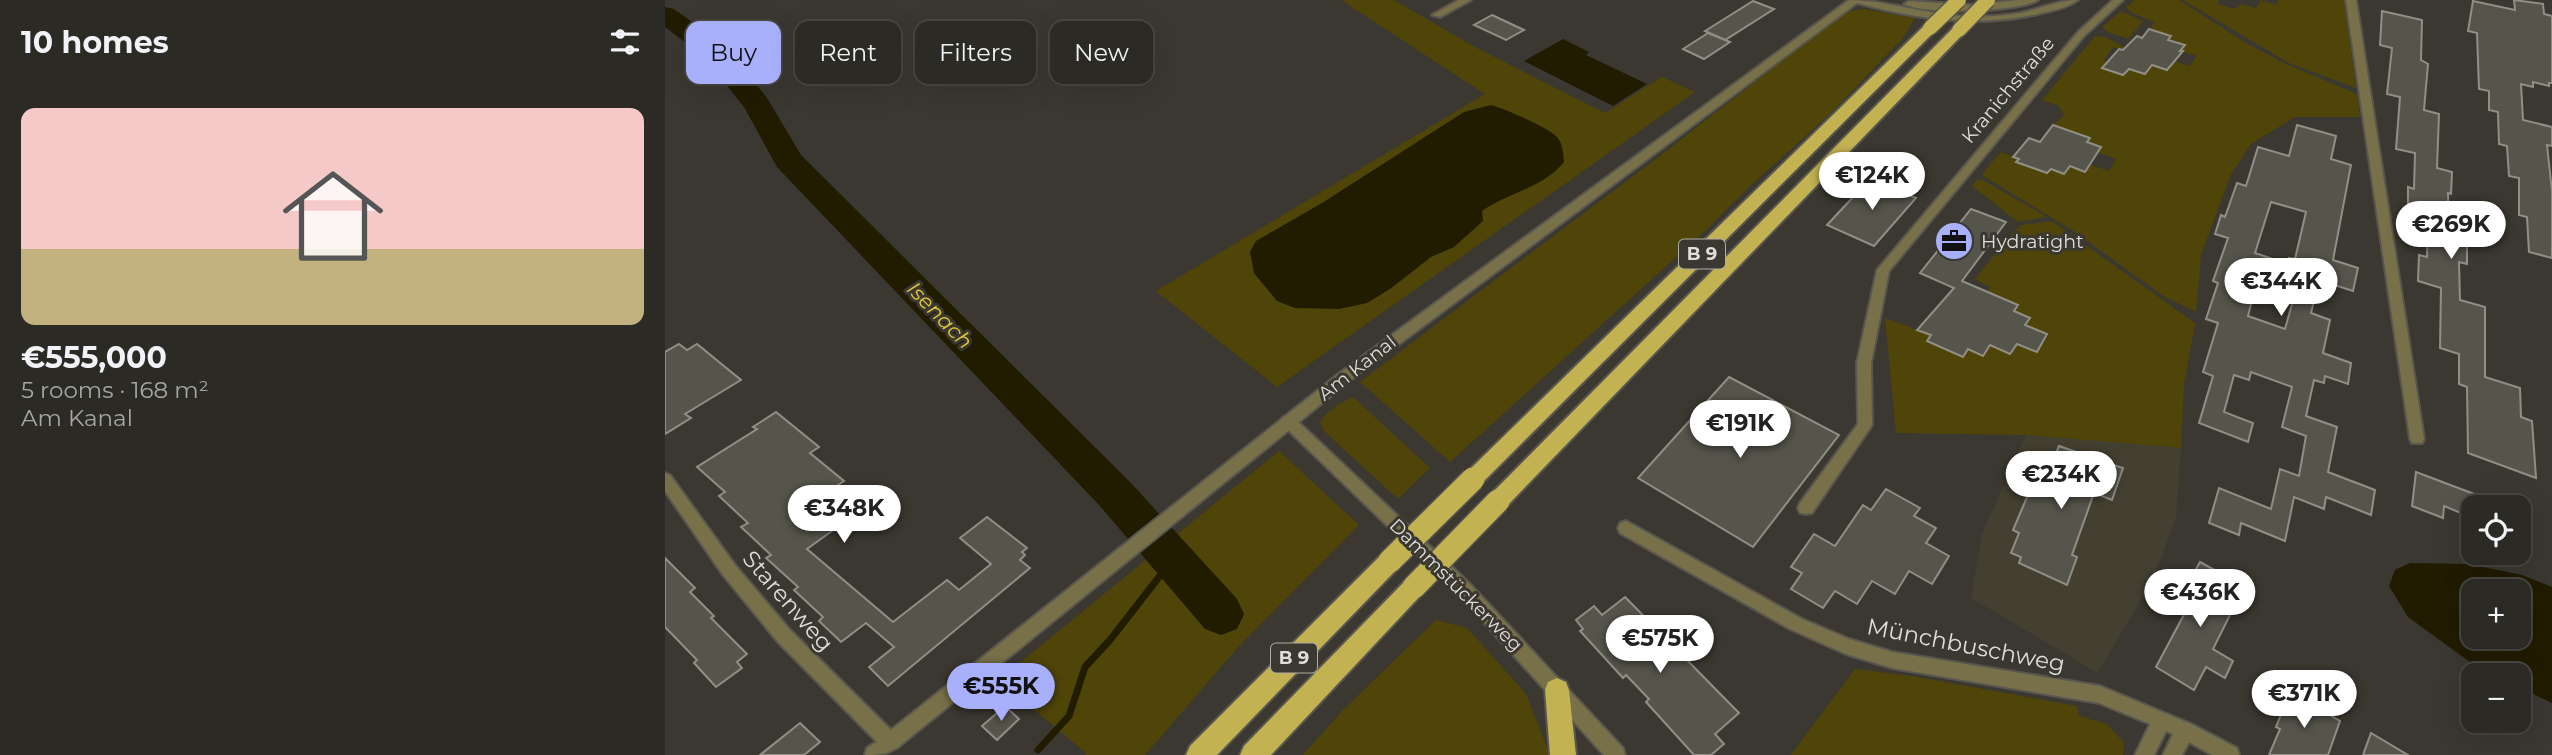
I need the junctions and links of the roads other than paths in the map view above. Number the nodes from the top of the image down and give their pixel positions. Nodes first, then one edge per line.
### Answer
1 (1466, 0) edge
2 (1856, 0) edge
3 (1883, 0) edge
4 (1989, 0) edge
5 (2033, 0) edge
6 (2073, 0) edge
7 (2119, 0) edge
8 (2351, 0) edge
9 (1958, 4) edge
10 (1437, 15) dead end
11 (1952, 25) junction
12 (1288, 421) junction
13 (2417, 439) dead end
14 (665, 479) edge
15 (1806, 508) dead end
16 (1626, 528) dead end
17 (1557, 690) junction
18 (2162, 720) junction
19 (2185, 730) junction
20 (890, 742) junction
21 (874, 755) edge
22 (1199, 755) edge
23 (1253, 755) edge
24 (1563, 755) edge
25 (1616, 755) edge
26 (2144, 755) edge
27 (2172, 755) edge
28 (2230, 755) edge

1 - 10 street
2 - 11 street
2 - 12 street, Am Kanal
3 - 9 street
4 - 11 highway, B 9, bridge
5 - 9 street
6 - 11 street
7 - 15 street, Kranichstraße
8 - 13 street
9 - 22 highway, B 9, bridge
11 - 23 highway, B 9, bridge
12 - 17 street, Dammstückerweg
12 - 20 street, Am Kanal
14 - 20 street, Starenweg
16 - 18 street, Münchbuschweg
17 - 24 highway
17 - 25 street, Dammstückerweg
18 - 19 street, Münchbuschweg
18 - 26 street
19 - 27 street
19 - 28 street, Münchbuschweg
20 - 21 street, Am Kanal

